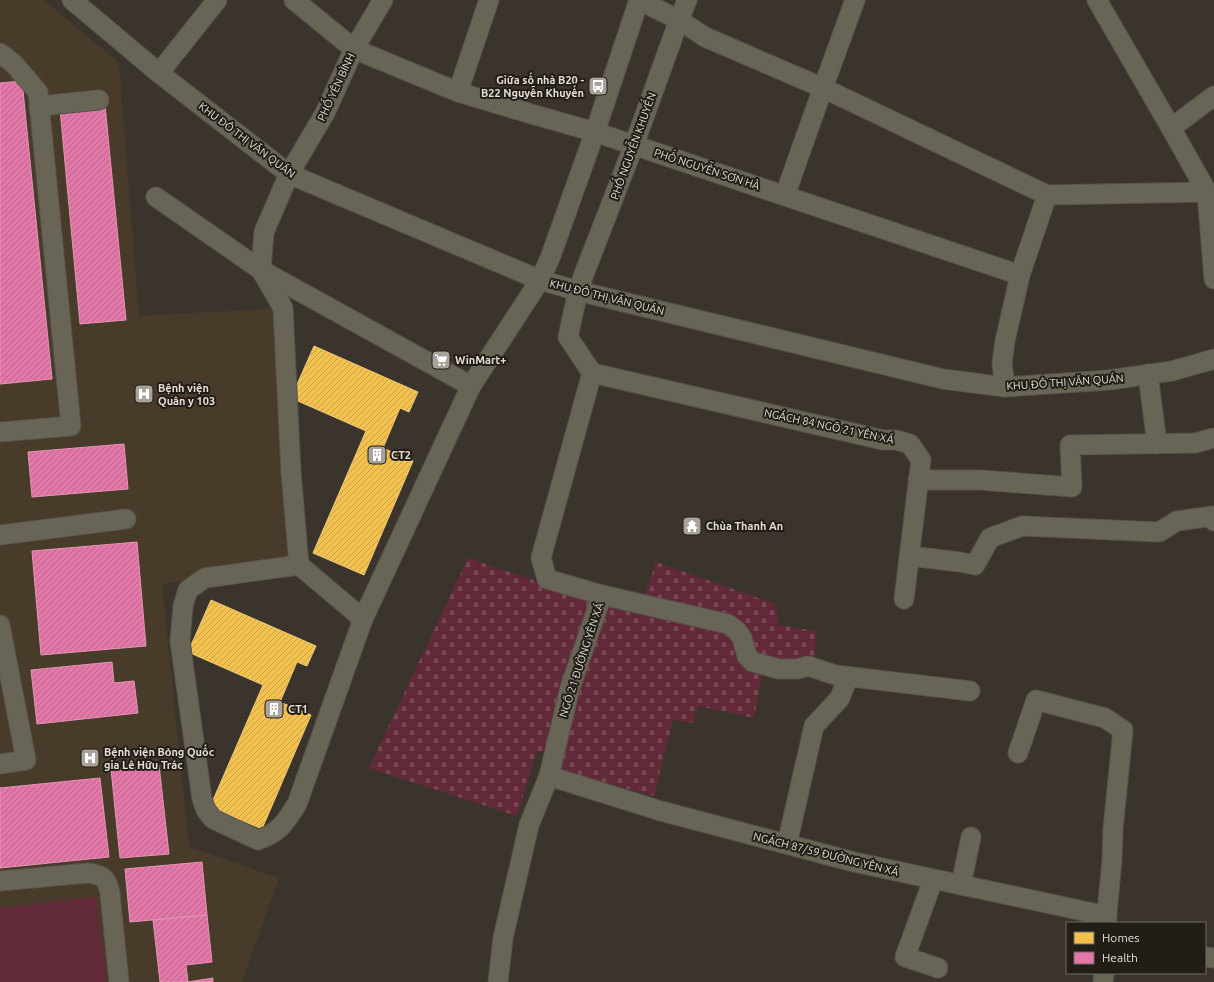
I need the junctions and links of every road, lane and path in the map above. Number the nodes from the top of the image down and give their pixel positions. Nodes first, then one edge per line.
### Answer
1 (72, 0) edge
2 (217, 0) edge
3 (294, 0) edge
4 (383, 0) edge
5 (489, 0) edge
6 (639, 0) edge
7 (688, 0) edge
8 (855, 0) edge
9 (1098, 0) edge
10 (679, 20) junction
11 (354, 49) junction
12 (0, 53) edge
13 (159, 73) junction
14 (822, 88) junction
15 (458, 92) junction
16 (1214, 96) edge
17 (99, 100) dead end
18 (39, 106) junction
19 (1171, 128) junction
20 (595, 132) junction
21 (634, 145) junction
22 (289, 174) junction
23 (1207, 192) junction
24 (785, 195) junction
25 (1047, 195) junction
26 (156, 197) dead end
27 (261, 270) junction
28 (1020, 275) junction
29 (1214, 279) edge
30 (540, 280) junction
31 (578, 291) junction
32 (1214, 359) edge
33 (592, 373) junction
34 (1148, 374) junction
35 (471, 386) junction
36 (1005, 387) junction
37 (0, 432) edge
38 (1214, 438) edge
39 (1157, 444) junction
40 (918, 480) junction
41 (126, 519) dead end
42 (1214, 521) edge
43 (0, 535) edge
44 (909, 556) junction
45 (299, 565) junction
46 (602, 595) junction
47 (904, 599) dead end
48 (363, 619) junction
49 (0, 625) edge
50 (848, 677) junction
51 (970, 691) dead end
52 (1018, 754) dead end
53 (0, 764) edge
54 (549, 776) junction
55 (971, 837) dead end
56 (786, 844) junction
57 (0, 880) edge
58 (933, 880) junction
59 (961, 884) junction
60 (1107, 919) edge
61 (938, 968) dead end
62 (119, 982) edge
63 (498, 982) edge

1 - 13 street, KHU ĐÔ THỊ VĂN QUÁN
2 - 13 street
3 - 11 street, PHỐ NGUYỄN SƠN HÀ
4 - 11 street, PHỐ YÊN BÌNH
5 - 15 street
6 - 10 street
6 - 20 street
7 - 10 street, PHỐ NGUYỄN KHUYẾN
8 - 14 street
9 - 19 street
10 - 14 street
10 - 21 street, PHỐ NGUYỄN KHUYẾN
11 - 15 street, PHỐ NGUYỄN SƠN HÀ
11 - 22 street, PHỐ YÊN BÌNH
12 - 18 street
13 - 22 street, KHU ĐÔ THỊ VĂN QUÁN
14 - 24 street
14 - 25 street
15 - 20 street, PHỐ NGUYỄN SƠN HÀ
16 - 19 street
17 - 18 street
18 - 37 street
19 - 23 street
20 - 21 street, PHỐ NGUYỄN SƠN HÀ
20 - 30 street
21 - 24 street, PHỐ NGUYỄN SƠN HÀ
21 - 31 street, PHỐ NGUYỄN KHUYẾN
22 - 27 street, PHỐ YÊN BÌNH
22 - 30 street, KHU ĐÔ THỊ VĂN QUÁN
23 - 25 street
23 - 29 street
24 - 28 street, PHỐ NGUYỄN SƠN HÀ
25 - 28 street
26 - 27 street
27 - 35 street
27 - 45 street
28 - 36 street
30 - 31 street, KHU ĐÔ THỊ VĂN QUÁN
30 - 35 street
31 - 33 street
31 - 36 street, KHU ĐÔ THỊ VĂN QUÁN
32 - 34 street, KHU ĐÔ THỊ VĂN QUÁN
33 - 40 street, NGÁCH 84 NGÕ 21 YÊN XÁ
33 - 46 street, NGÕ 21 ĐƯỜNG YÊN XÁ
34 - 36 street, KHU ĐÔ THỊ VĂN QUÁN
34 - 39 street
35 - 48 street
38 - 39 street
39 - 40 street
40 - 44 street, NGÁCH 84 NGÕ 21 YÊN XÁ
41 - 43 street
42 - 44 street
44 - 47 street, NGÁCH 84 NGÕ 21 YÊN XÁ
45 - 48 street
45 - 48 street
46 - 50 street
46 - 54 street, NGÕ 21 ĐƯỜNG YÊN XÁ
49 - 53 street
50 - 51 street
50 - 56 street
52 - 60 street
54 - 56 street, NGÁCH 87/59 ĐƯỜNG YÊN XÁ
54 - 63 street, NGÕ 21 ĐƯỜNG YÊN XÁ
55 - 59 street
56 - 58 street, NGÁCH 87/59 ĐƯỜNG YÊN XÁ
57 - 62 street
58 - 59 street, NGÁCH 87/59 ĐƯỜNG YÊN XÁ
58 - 61 street
59 - 60 street, NGÁCH 87/59 ĐƯỜNG YÊN XÁ

